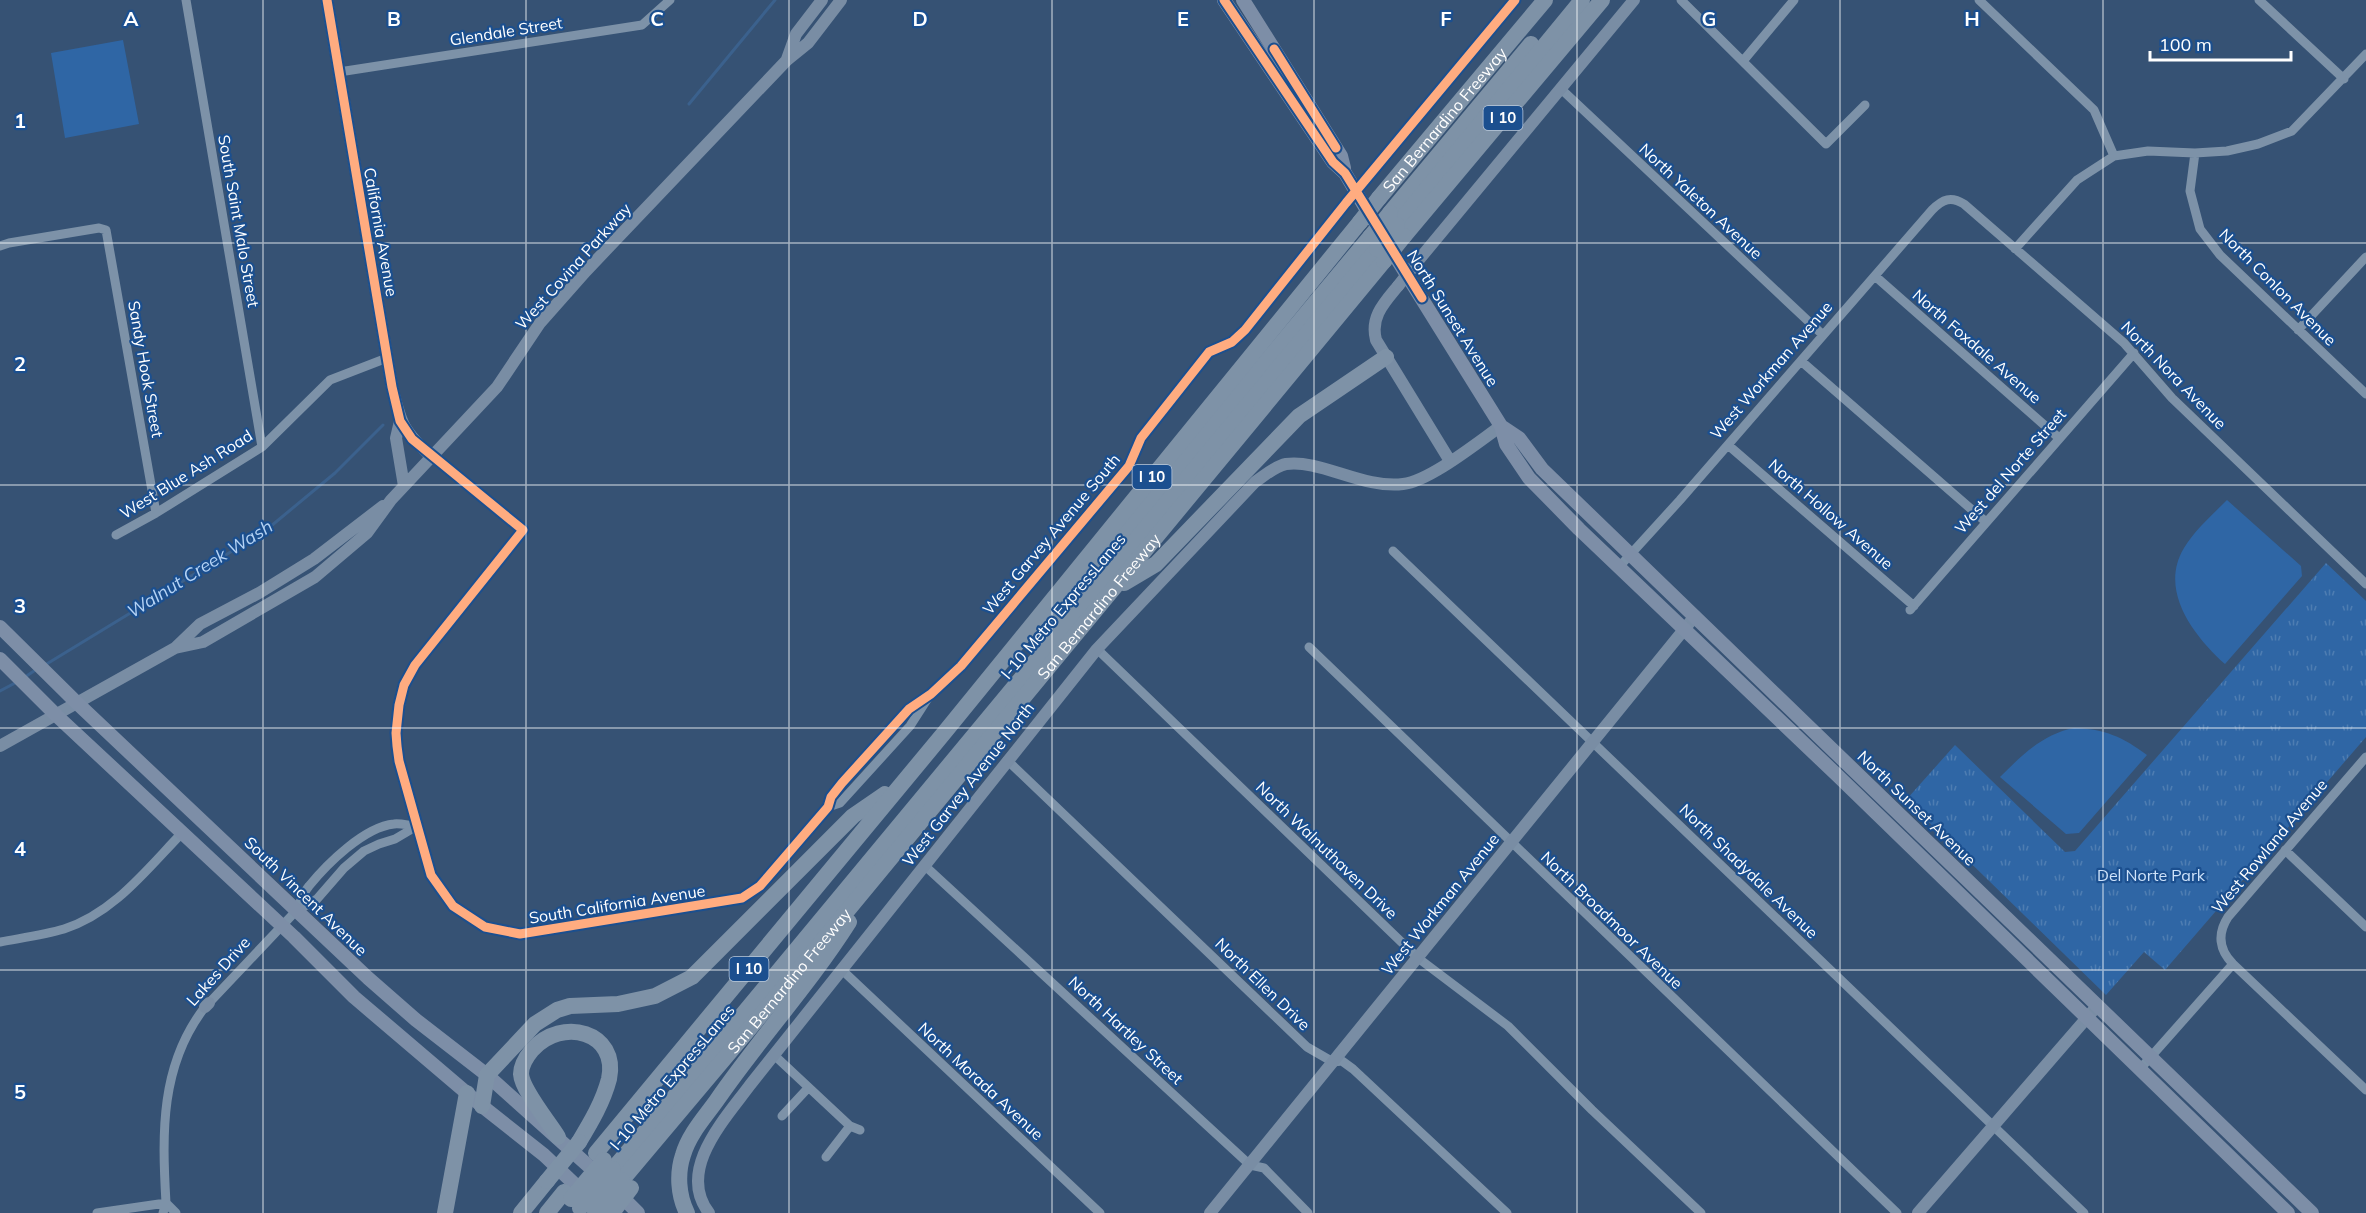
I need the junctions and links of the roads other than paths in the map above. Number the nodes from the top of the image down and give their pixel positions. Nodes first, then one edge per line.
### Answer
1 (186, 0) edge
2 (327, 0) edge
3 (822, 0) edge
4 (832, 0) edge
5 (841, 0) edge
6 (1224, 0) edge
7 (1243, 0) edge
8 (1515, 0) edge
9 (1545, 0) edge
10 (1568, 0) edge
11 (1582, 0) edge
12 (1602, 0) edge
13 (1634, 0) edge
14 (1681, 0) edge
15 (1794, 0) edge
16 (1979, 0) edge
17 (2259, 0) edge
18 (670, 1) edge
19 (827, 19) junction
20 (2366, 54) edge
21 (787, 60) junction
22 (1743, 61) junction
23 (339, 72) junction
24 (2344, 79) junction
25 (1560, 88) junction
26 (1865, 105) dead end
27 (2195, 153) junction
28 (2114, 156) junction
29 (1345, 173) junction
30 (1950, 199) joint
31 (1397, 225) junction
32 (1377, 243) junction
33 (0, 246) edge
34 (2015, 249) junction
35 (2366, 257) edge
36 (1875, 276) junction
37 (2298, 330) junction
38 (1823, 335) junction
39 (2134, 353) junction
40 (1386, 357) junction
41 (387, 358) junction
42 (1801, 361) junction
43 (2366, 394) edge
44 (400, 421) junction
45 (1502, 426) junction
46 (2059, 438) junction
47 (1728, 445) junction
48 (262, 447) junction
49 (432, 457) junction
50 (1450, 461) junction
51 (404, 486) junction
52 (156, 513) junction
53 (1986, 522) junction
54 (116, 534) dead end
55 (1393, 550) dead end
56 (1630, 555) junction
57 (1619, 567) junction
58 (2366, 584) edge
59 (1110, 592) junction
60 (1912, 608) joint
61 (1695, 616) junction
62 (0, 627) edge
63 (1684, 629) junction
64 (1309, 647) dead end
65 (1097, 649) junction
66 (0, 659) edge
67 (77, 703) junction
68 (57, 716) junction
69 (1592, 742) junction
70 (0, 746) edge
71 (2366, 757) edge
72 (1007, 760) junction
73 (901, 784) junction
74 (417, 826) junction
75 (182, 833) junction
76 (1511, 843) junction
77 (2285, 850) junction
78 (892, 856) junction
79 (924, 865) junction
80 (760, 886) joint
81 (296, 911) junction
82 (281, 926) junction
83 (2366, 927) edge
84 (0, 942) edge
85 (1418, 958) junction
86 (2233, 964) junction
87 (842, 970) junction
88 (2098, 1005) junction
89 (2087, 1018) junction
90 (774, 1055) junction
91 (2151, 1057) junction
92 (1333, 1062) junction
93 (2140, 1070) junction
94 (487, 1075) junction
95 (808, 1088) junction
96 (2366, 1090) edge
97 (467, 1093) junction
98 (482, 1106) junction
99 (782, 1116) dead end
100 (1994, 1125) junction
101 (850, 1126) junction
102 (861, 1130) dead end
103 (558, 1137) junction
104 (826, 1157) dead end
105 (1250, 1165) junction
106 (611, 1171) junction
107 (166, 1203) junction
108 (578, 1203) edge
109 (97, 1213) edge
110 (163, 1213) edge
111 (176, 1213) edge
112 (445, 1213) edge
113 (521, 1213) edge
114 (546, 1213) edge
115 (559, 1213) edge
116 (604, 1213) edge
117 (612, 1213) edge
118 (638, 1213) edge
119 (687, 1213) edge
120 (710, 1213) edge
121 (1100, 1213) edge
122 (1210, 1213) edge
123 (1308, 1213) edge
124 (1507, 1213) edge
125 (1701, 1213) edge
126 (1897, 1213) edge
127 (1918, 1213) edge
128 (2084, 1213) edge
129 (2288, 1213) edge
130 (2312, 1213) edge

1 - 48 street, South Saint Malo Street
2 - 23 street, California Avenue
3 - 21 street, West Covina Parkway
4 - 19 street
5 - 19 street, West Covina Parkway
6 - 29 main road
7 - 29 main road
8 - 80 street, West Garvey Avenue South, bridge
9 - 73 highway, San Bernardino Freeway / I 10, bridge
10 - 31 highway, I-10 Metro ExpressLanes
11 - 31 highway, I-10 Metro ExpressLanes
12 - 31 highway, San Bernardino Freeway / I 10
13 - 25 street
14 - 22 street
15 - 22 street
16 - 28 street
17 - 24 street
18 - 23 street, Glendale Street
19 - 21 street, West Covina Parkway
20 - 24 street
21 - 49 street, West Covina Parkway
22 - 26 street
23 - 41 street, California Avenue
24 - 27 street
25 - 38 street, North Yaleton Avenue
25 - 40 street, bridge
27 - 28 street
27 - 37 street, North Conlon Avenue
28 - 34 street
29 - 32 main road, North Sunset Avenue
30 - 34 street, North Nora Avenue
30 - 36 street, West Workman Avenue
31 - 32 highway, San Bernardino Freeway / I 10, bridge
31 - 32 highway, I-10 Metro ExpressLanes, bridge
32 - 45 main road, North Sunset Avenue
32 - 59 highway, San Bernardino Freeway / I 10
32 - 106 highway, I-10 Metro ExpressLanes
33 - 52 street, Sandy Hook Street
34 - 39 street, North Nora Avenue
35 - 37 street
36 - 38 street, West Workman Avenue
36 - 46 street, North Foxdale Avenue
37 - 43 street, North Conlon Avenue
38 - 42 street, West Workman Avenue
39 - 46 street, West del Norte Street
39 - 58 street, North Nora Avenue
40 - 50 street
40 - 59 highway
41 - 44 street, California Avenue
41 - 48 street, West Blue Ash Road
42 - 47 street, West Workman Avenue
42 - 53 street
44 - 49 street, California Avenue
44 - 51 street
45 - 50 street, West Garvey Avenue North
45 - 56 main road, North Sunset Avenue
45 - 57 main road, North Sunset Avenue
46 - 53 street, West del Norte Street
47 - 56 street, West Workman Avenue
47 - 60 street, North Hollow Avenue
48 - 52 street, West Blue Ash Road
49 - 51 street, West Covina Parkway
49 - 74 street, South California Avenue
50 - 65 street, West Garvey Avenue North
51 - 67 street, West Covina Parkway
52 - 54 street, West Blue Ash Road
53 - 60 street, West del Norte Street
55 - 69 street, North Shadydale Avenue
56 - 57 street, West Workman Avenue
56 - 61 main road, North Sunset Avenue
57 - 63 main road, North Sunset Avenue
59 - 78 highway, San Bernardino Freeway / I 10
61 - 63 street, West Workman Avenue
61 - 88 main road, North Sunset Avenue
62 - 67 main road, South Vincent Avenue
63 - 69 street, West Workman Avenue
63 - 89 main road, North Sunset Avenue
64 - 76 street, North Broadmoor Avenue
65 - 72 street, West Garvey Avenue North
65 - 85 street, North Walnuthaven Drive
66 - 68 main road
67 - 68 street, West Covina Parkway
67 - 81 main road, South Vincent Avenue
68 - 70 street, West Covina Parkway
68 - 75 main road
69 - 76 street, West Workman Avenue
69 - 100 street, North Shadydale Avenue
71 - 77 street, West Rowland Avenue
72 - 79 street, West Garvey Avenue North
72 - 92 street, North Ellen Drive
73 - 94 highway
73 - 106 highway, San Bernardino Freeway / I 10
74 - 80 street, South California Avenue
74 - 81 street
74 - 81 street
75 - 82 main road
75 - 84 street
76 - 85 street, West Workman Avenue
76 - 126 street, North Broadmoor Avenue
77 - 83 street
77 - 86 street, West Rowland Avenue
78 - 106 highway, San Bernardino Freeway / I 10
78 - 119 highway
79 - 87 street, West Garvey Avenue North
79 - 105 street, North Hartley Street
81 - 82 street, Lakes Drive
81 - 94 main road, South Vincent Avenue
82 - 97 main road
82 - 107 street, Lakes Drive
85 - 92 street, West Workman Avenue
85 - 125 street, North Walnuthaven Drive
86 - 91 street
86 - 96 street
87 - 90 street, West Garvey Avenue North
87 - 121 street, North Morada Avenue
88 - 89 street
88 - 91 main road, North Sunset Avenue
89 - 93 main road, North Sunset Avenue
89 - 100 street
90 - 95 street
90 - 120 street, West Garvey Avenue North
91 - 93 street
91 - 130 main road, North Sunset Avenue
92 - 105 street, West Workman Avenue
92 - 124 street, North Ellen Drive
93 - 129 main road, North Sunset Avenue
94 - 98 highway
94 - 103 main road, South Vincent Avenue
95 - 99 street
95 - 101 street
97 - 98 main road
97 - 112 highway
98 - 108 main road
100 - 127 street
100 - 128 street, North Shadydale Avenue
101 - 102 street
101 - 104 street
103 - 106 main road, South Vincent Avenue
103 - 113 highway, bridge
105 - 122 street, West Workman Avenue
105 - 123 street, North Hartley Street
106 - 108 highway, San Bernardino Freeway / I 10
106 - 108 highway, San Bernardino Freeway / I 10, bridge
106 - 117 highway, bridge
106 - 118 main road, South Vincent Avenue
107 - 109 street
107 - 110 street, Lakes Drive
107 - 111 street
108 - 114 highway, San Bernardino Freeway / I 10
108 - 115 highway
108 - 116 main road

